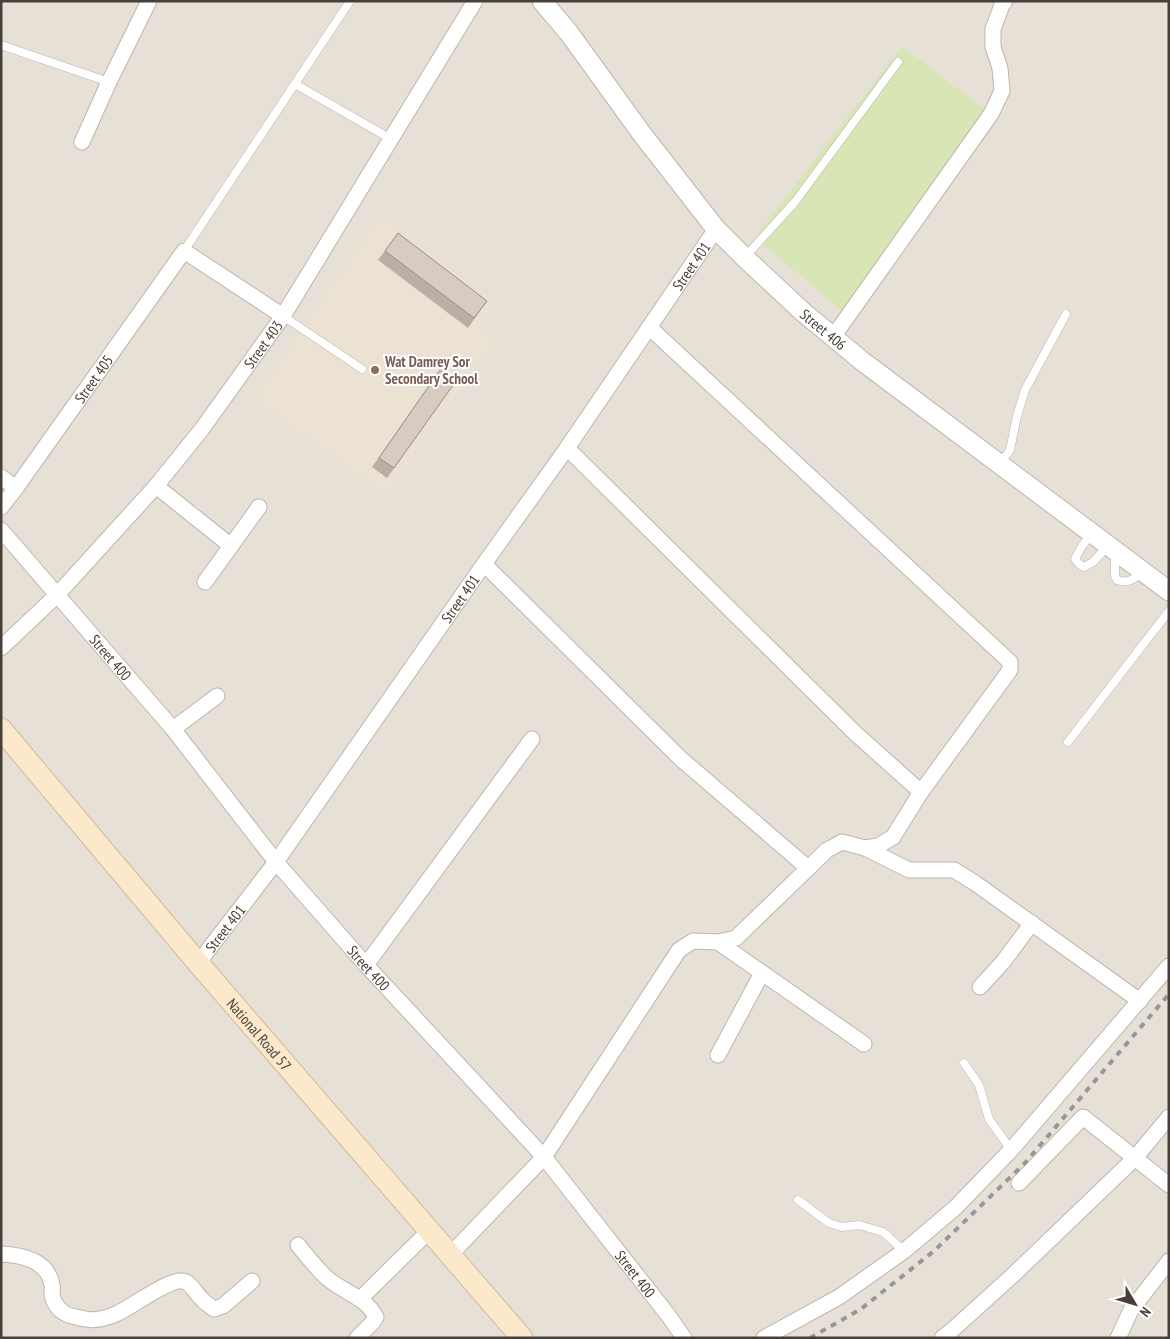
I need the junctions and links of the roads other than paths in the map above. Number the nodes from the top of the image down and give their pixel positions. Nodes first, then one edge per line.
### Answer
1 (150, 1) edge
2 (350, 1) edge
3 (475, 1) edge
4 (542, 1) edge
5 (1005, 1) edge
6 (1, 45) edge
7 (898, 62) dead end
8 (109, 82) junction
9 (295, 84) junction
10 (391, 139) junction
11 (82, 142) dead end
12 (716, 230) junction
13 (184, 251) junction
14 (744, 257) junction
15 (1066, 314) dead end
16 (283, 316) junction
17 (649, 326) junction
18 (833, 337) junction
19 (362, 369) dead end
20 (567, 448) junction
21 (1000, 464) junction
22 (1, 478) edge
23 (156, 486) junction
24 (16, 488) junction
25 (1, 507) edge
26 (259, 507) dead end
27 (1, 530) edge
28 (1092, 533) junction
29 (231, 546) junction
30 (1112, 549) junction
31 (484, 564) junction
32 (205, 582) dead end
33 (1169, 592) edge
34 (57, 595) junction
35 (1169, 611) edge
36 (1, 648) edge
37 (217, 696) dead end
38 (1, 729) edge
39 (173, 729) junction
40 (532, 739) dead end
41 (1068, 742) dead end
42 (921, 792) junction
43 (865, 848) junction
44 (276, 862) junction
45 (808, 868) junction
46 (1032, 924) junction
47 (718, 942) junction
48 (198, 963) junction
49 (366, 965) junction
50 (1169, 966) edge
51 (762, 973) junction
52 (980, 987) dead end
53 (1140, 1001) junction
54 (864, 1044) dead end
55 (718, 1055) dead end
56 (964, 1063) dead end
57 (1169, 1117) edge
58 (1011, 1150) junction
59 (544, 1157) junction
60 (1134, 1159) junction
61 (1019, 1183) dead end
62 (1169, 1185) edge
63 (798, 1200) dead end
64 (428, 1231) junction
65 (298, 1245) dead end
66 (904, 1251) junction
67 (1, 1254) edge
68 (450, 1255) junction
69 (1169, 1261) edge
70 (252, 1281) dead end
71 (360, 1299) junction
72 (357, 1338) edge
73 (522, 1338) edge
74 (684, 1338) edge
75 (764, 1338) edge
76 (942, 1338) edge
77 (1118, 1338) edge

1 - 8 street
2 - 9 lane
3 - 10 street, Street 403
4 - 12 street, Street 406
5 - 18 street
6 - 8 lane
7 - 14 lane
8 - 11 street
9 - 10 lane
9 - 13 lane
10 - 16 street, Street 403
12 - 14 street, Street 406
12 - 17 street, Street 401
13 - 16 street
13 - 24 street, Street 405
14 - 18 street, Street 406
15 - 21 lane
16 - 19 lane
16 - 23 street, Street 403
17 - 20 street, Street 401
17 - 42 street
18 - 21 street, Street 406
20 - 31 street, Street 401
20 - 42 street
21 - 28 street, Street 406
22 - 24 street
23 - 29 street
23 - 34 street, Street 403
24 - 25 street, Street 405
26 - 29 street
27 - 34 street, Street 400
28 - 30 street, Street 406
28 - 30 lane
29 - 32 street
30 - 33 street, Street 406
31 - 44 street, Street 401
31 - 45 street
34 - 36 street, Street 403
34 - 39 street, Street 400
35 - 41 lane
37 - 39 street
38 - 48 main road, National Road 57
39 - 44 street, Street 400
40 - 49 street
42 - 43 street
43 - 45 street
43 - 46 street
44 - 48 street, Street 401
44 - 49 street, Street 400
45 - 47 street
46 - 52 street
46 - 53 street
47 - 51 street
47 - 59 street
48 - 64 main road, National Road 57
49 - 59 street, Street 400
50 - 53 street
51 - 54 street
51 - 55 street
53 - 58 street
56 - 58 lane
57 - 60 street
58 - 66 street
59 - 68 street
59 - 74 street, Street 400
60 - 61 street
60 - 62 street
60 - 76 street
63 - 66 lane
64 - 68 main road, National Road 57
64 - 71 street
65 - 71 street
66 - 75 street
67 - 70 street
68 - 73 main road, National Road 57
69 - 77 street
71 - 72 street

